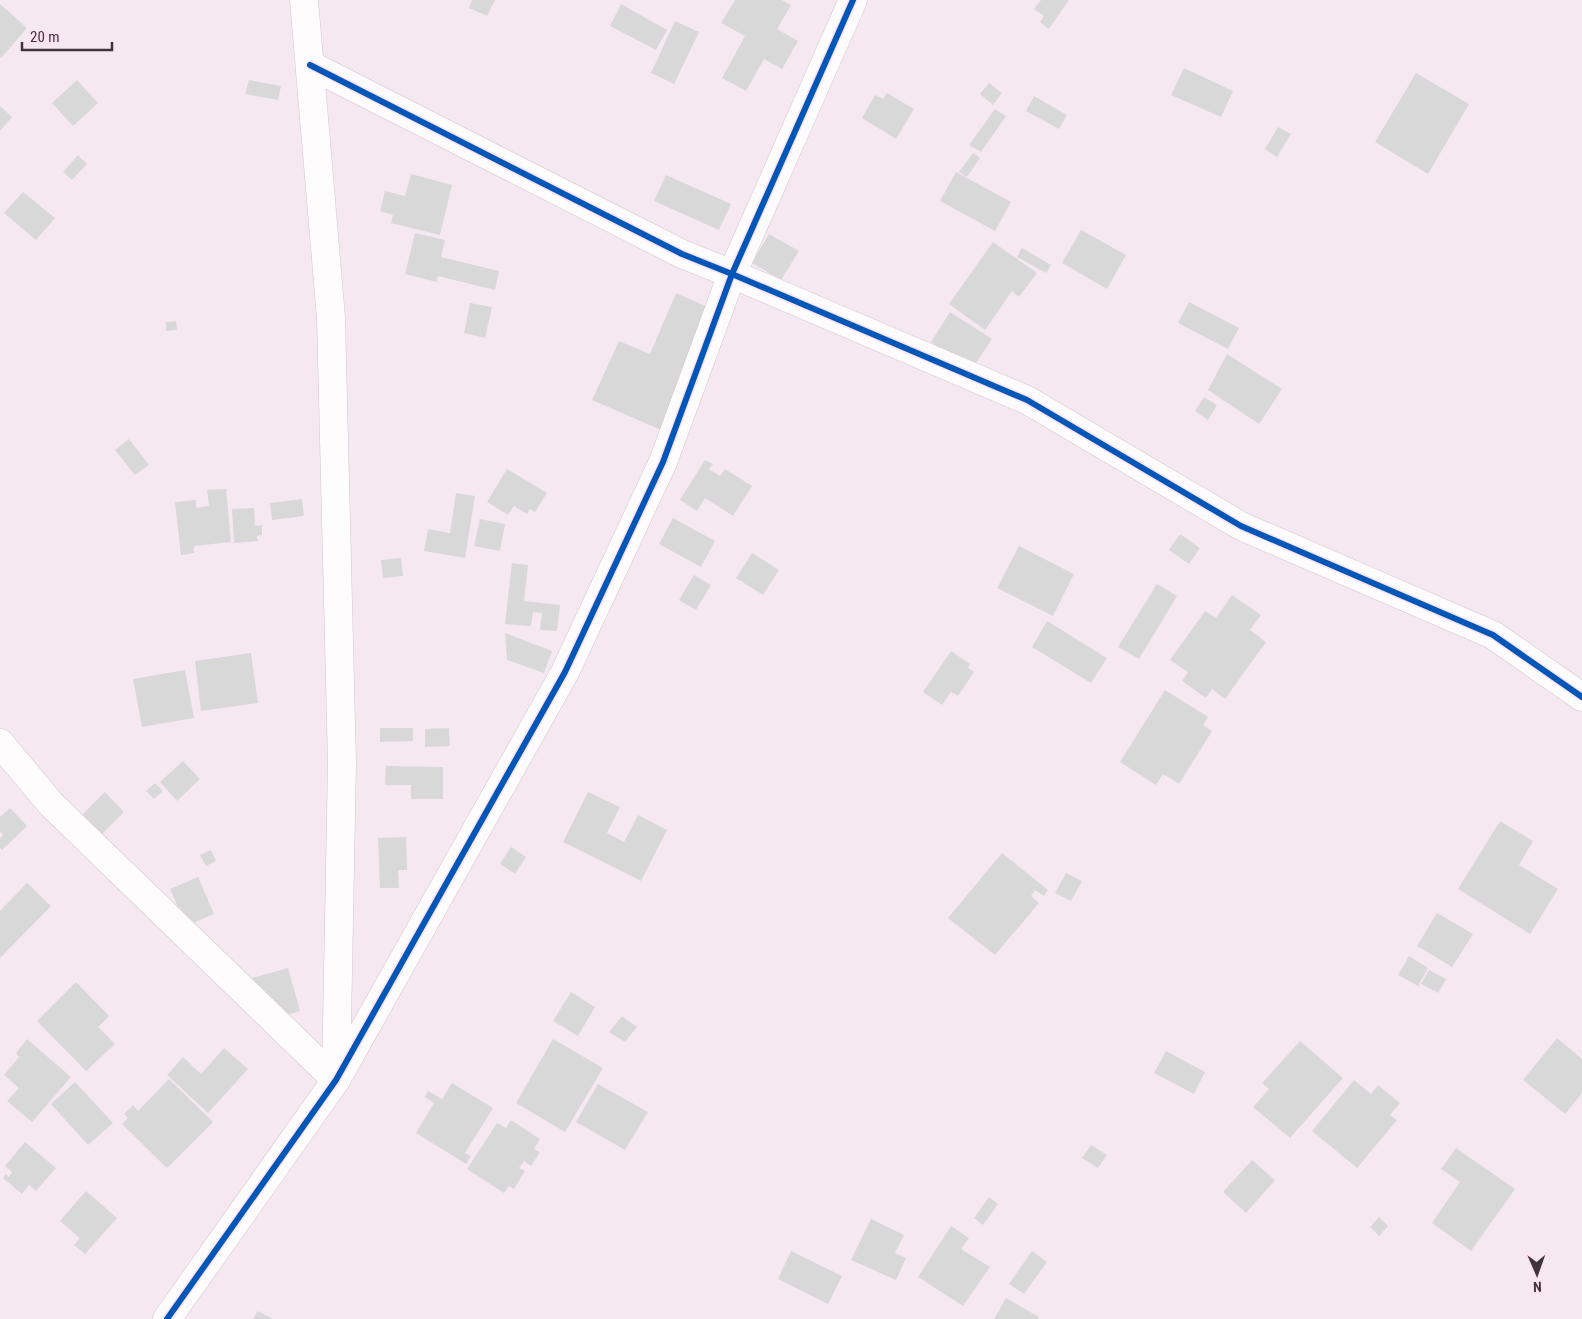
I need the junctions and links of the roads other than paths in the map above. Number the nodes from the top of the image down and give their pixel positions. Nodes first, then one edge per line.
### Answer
1 (304, 0) edge
2 (854, 0) edge
3 (310, 65) junction
4 (732, 274) junction
5 (1582, 697) edge
6 (0, 743) edge
7 (336, 1080) junction
8 (167, 1319) edge

1 - 3 street
2 - 4 street
3 - 4 street
3 - 7 street
4 - 5 street
4 - 7 street
6 - 7 street
7 - 8 street

